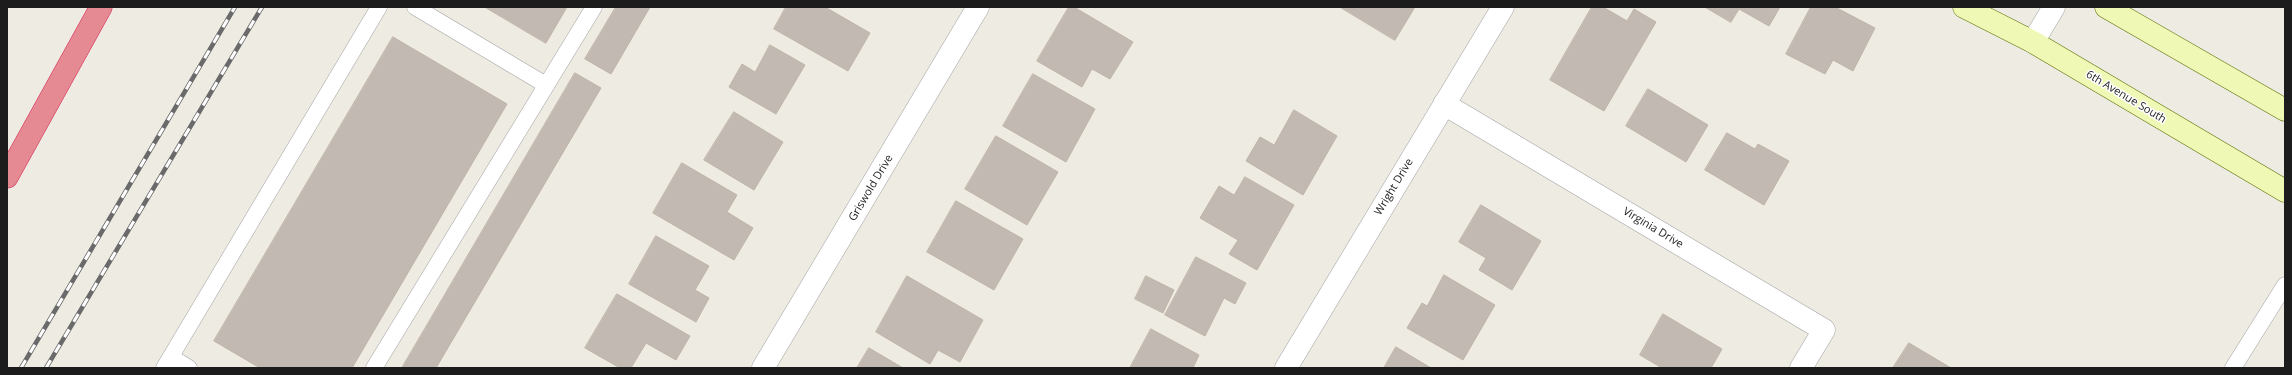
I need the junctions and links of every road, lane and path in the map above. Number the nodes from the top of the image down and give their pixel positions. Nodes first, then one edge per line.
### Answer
1 (101, 7) edge
2 (379, 7) edge
3 (415, 7) edge
4 (594, 7) edge
5 (978, 7) edge
6 (1503, 7) edge
7 (1964, 7) edge
8 (2054, 7) edge
9 (2106, 7) edge
10 (2033, 42) junction
11 (546, 86) junction
12 (1444, 104) junction
13 (2285, 110) edge
14 (7, 177) edge
15 (2285, 192) edge
16 (2285, 285) edge
17 (168, 363) edge
18 (189, 368) edge
19 (374, 368) edge
20 (763, 368) edge
21 (1286, 368) edge
22 (1801, 368) edge
23 (2234, 368) edge

1 - 14 highway
2 - 17 lane
3 - 11 lane
4 - 11 lane
5 - 20 street, Griswold Drive
6 - 12 street, Wright Drive
7 - 10 street, 6th Avenue South
8 - 10 street
9 - 13 street
10 - 15 street, 6th Avenue South
11 - 19 lane
12 - 21 street, Wright Drive
12 - 22 street, Virginia Drive
16 - 23 lane
17 - 18 lane

